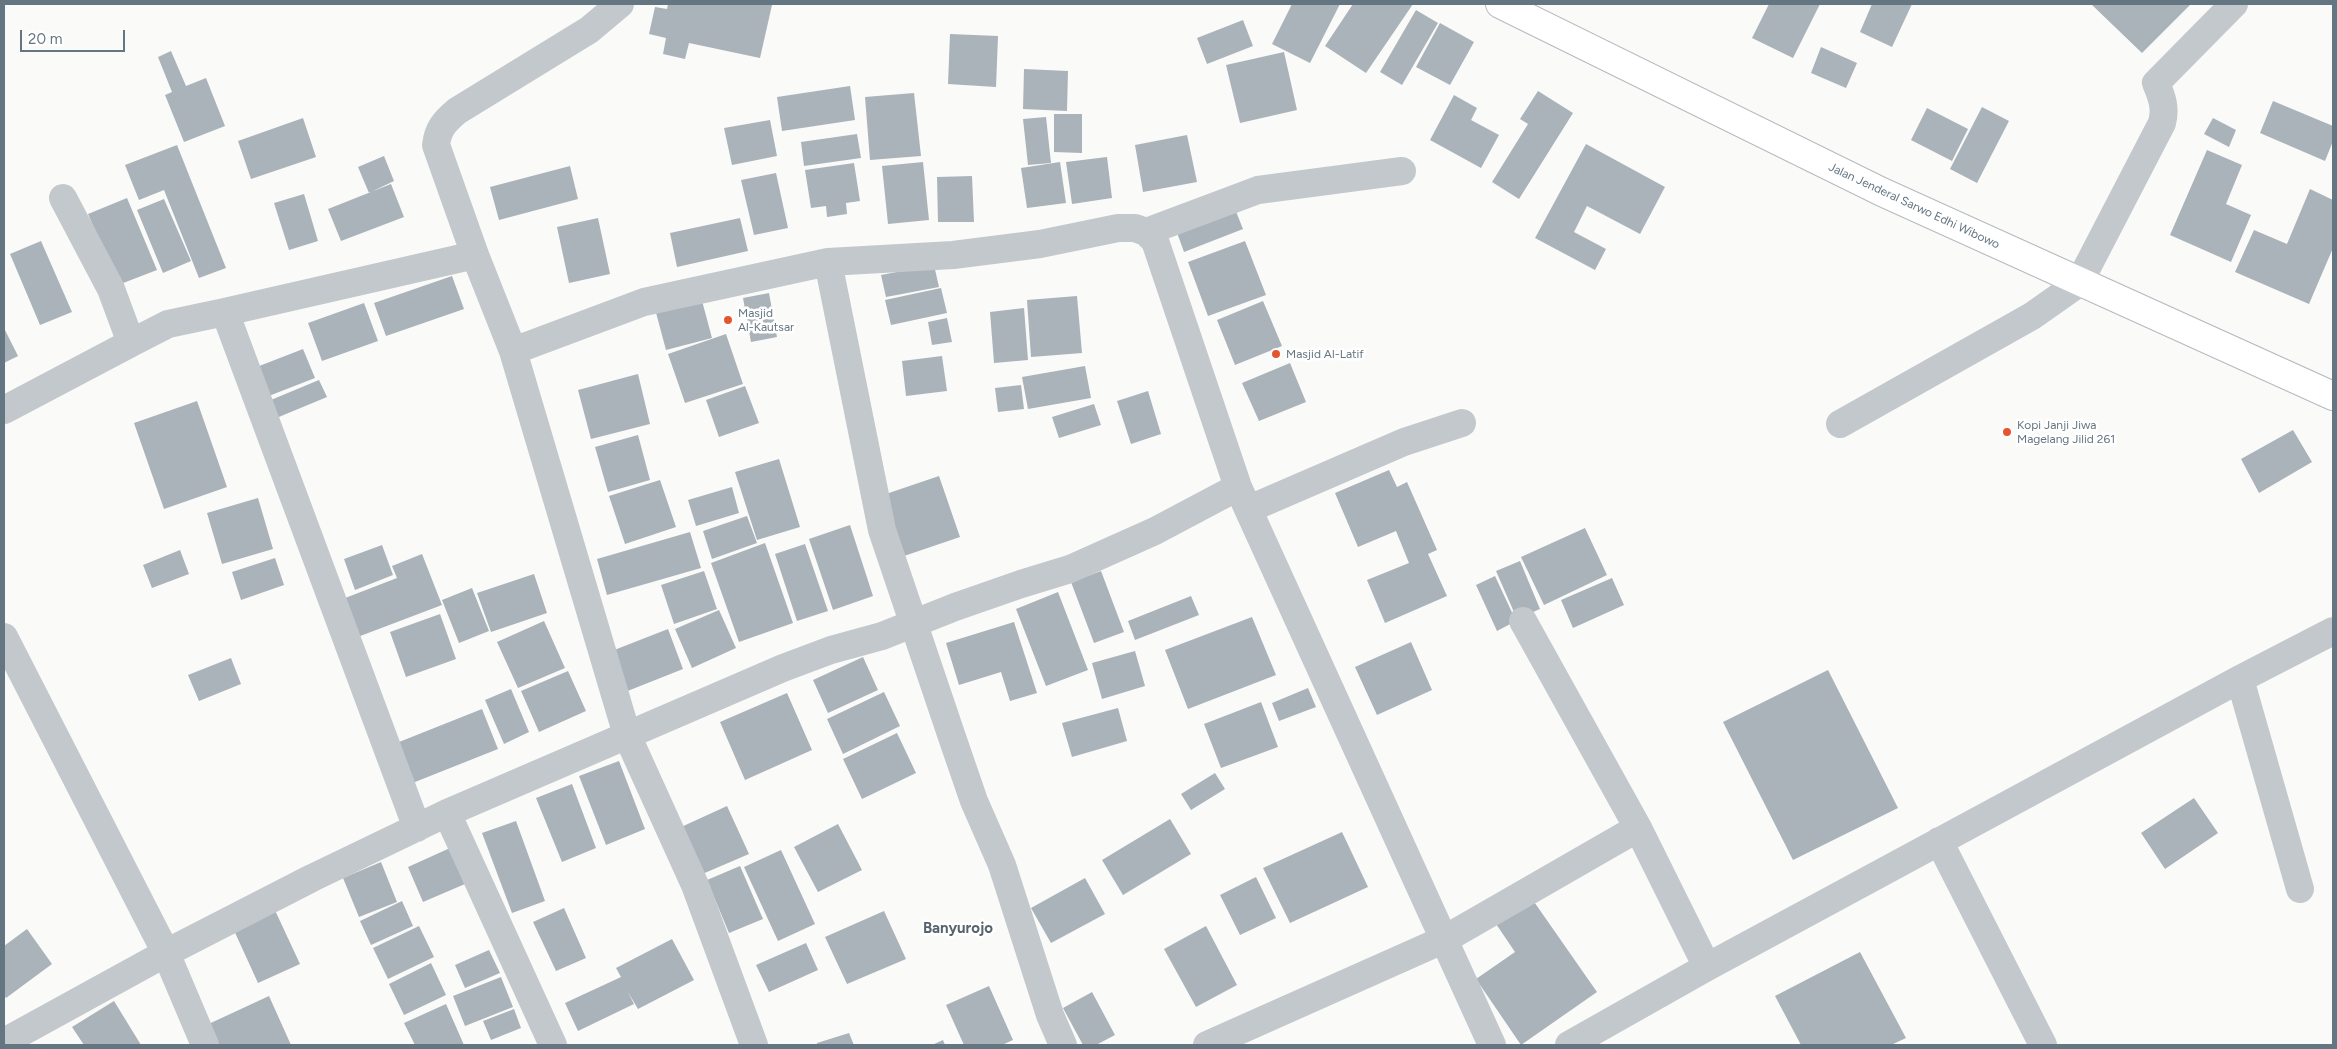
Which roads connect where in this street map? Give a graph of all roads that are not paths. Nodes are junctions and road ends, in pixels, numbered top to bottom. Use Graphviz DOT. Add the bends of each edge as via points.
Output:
graph roads {
  1 [pos="620,4"];
  2 [pos="1500,4"];
  3 [pos="2234,4"];
  4 [pos="1402,171"];
  5 [pos="63,198"];
  6 [pos="1146,232"];
  7 [pos="475,256"];
  8 [pos="828,262"];
  9 [pos="2079,282"];
  10 [pos="225,312"];
  11 [pos="131,343"];
  12 [pos="513,351"];
  13 [pos="2333,396"];
  14 [pos="4,410"];
  15 [pos="1462,423"];
  16 [pos="1840,424"];
  17 [pos="1243,498"];
  18 [pos="1523,621"];
  19 [pos="914,624"];
  20 [pos="4,636"];
  21 [pos="2328,640"];
  22 [pos="2240,679"];
  23 [pos="627,736"];
  24 [pos="447,813"];
  25 [pos="417,828"];
  26 [pos="1638,828"];
  27 [pos="1939,841"];
  28 [pos="2300,889"];
  29 [pos="1445,939"];
  30 [pos="166,953"];
  31 [pos="1707,967"];
  32 [pos="4,1042"];
  33 [pos="1577,1043"];
  34 [pos="205,1045"];
  35 [pos="553,1045"];
  36 [pos="754,1045"];
  37 [pos="1063,1045"];
  38 [pos="1207,1045"];
  39 [pos="1492,1045"];
  40 [pos="2043,1045"];
  1 -- 7 [label="street" via="589,30 456,111 437,132 440,160"];
  2 -- 9 [label="main road, Jalan Jenderal Sarwo Edhi Wibowo" via="1882,192"];
  3 -- 9 [label="street" via="2156,83 2164,102 2162,124"];
  4 -- 6 [label="street" via="1258,190"];
  5 -- 11 [label="street" via="111,289"];
  6 -- 8 [label="street" via="1118,228 1040,244 953,255"];
  6 -- 17 [label="street" via="1155,241"];
  7 -- 10 [label="street"];
  7 -- 12 [label="street"];
  8 -- 12 [label="street" via="644,302"];
  8 -- 19 [label="street" via="882,530"];
  9 -- 13 [label="main road, Jalan Jenderal Sarwo Edhi Wibowo"];
  9 -- 16 [label="street" via="2032,316"];
  10 -- 11 [label="street" via="168,324"];
  10 -- 25 [label="street"];
  11 -- 14 [label="street"];
  12 -- 23 [label="street"];
  15 -- 17 [label="street"];
  17 -- 19 [label="street" via="1155,531 1070,570 1004,590"];
  17 -- 29 [label="street"];
  18 -- 26 [label="street"];
  19 -- 23 [label="street" via="784,668"];
  19 -- 37 [label="street" via="974,801 1002,866 1050,1016"];
  20 -- 30 [label="street"];
  21 -- 22 [label="street"];
  22 -- 27 [label="street"];
  22 -- 28 [label="street"];
  23 -- 24 [label="street"];
  23 -- 36 [label="street" via="695,885"];
  24 -- 25 [label="street"];
  24 -- 35 [label="street"];
  25 -- 30 [label="street"];
  26 -- 29 [label="street"];
  26 -- 31 [label="street"];
  27 -- 31 [label="street"];
  27 -- 40 [label="street"];
  29 -- 38 [label="street"];
  29 -- 39 [label="street"];
  30 -- 32 [label="street"];
  30 -- 34 [label="street"];
  31 -- 33 [label="street"];
}
